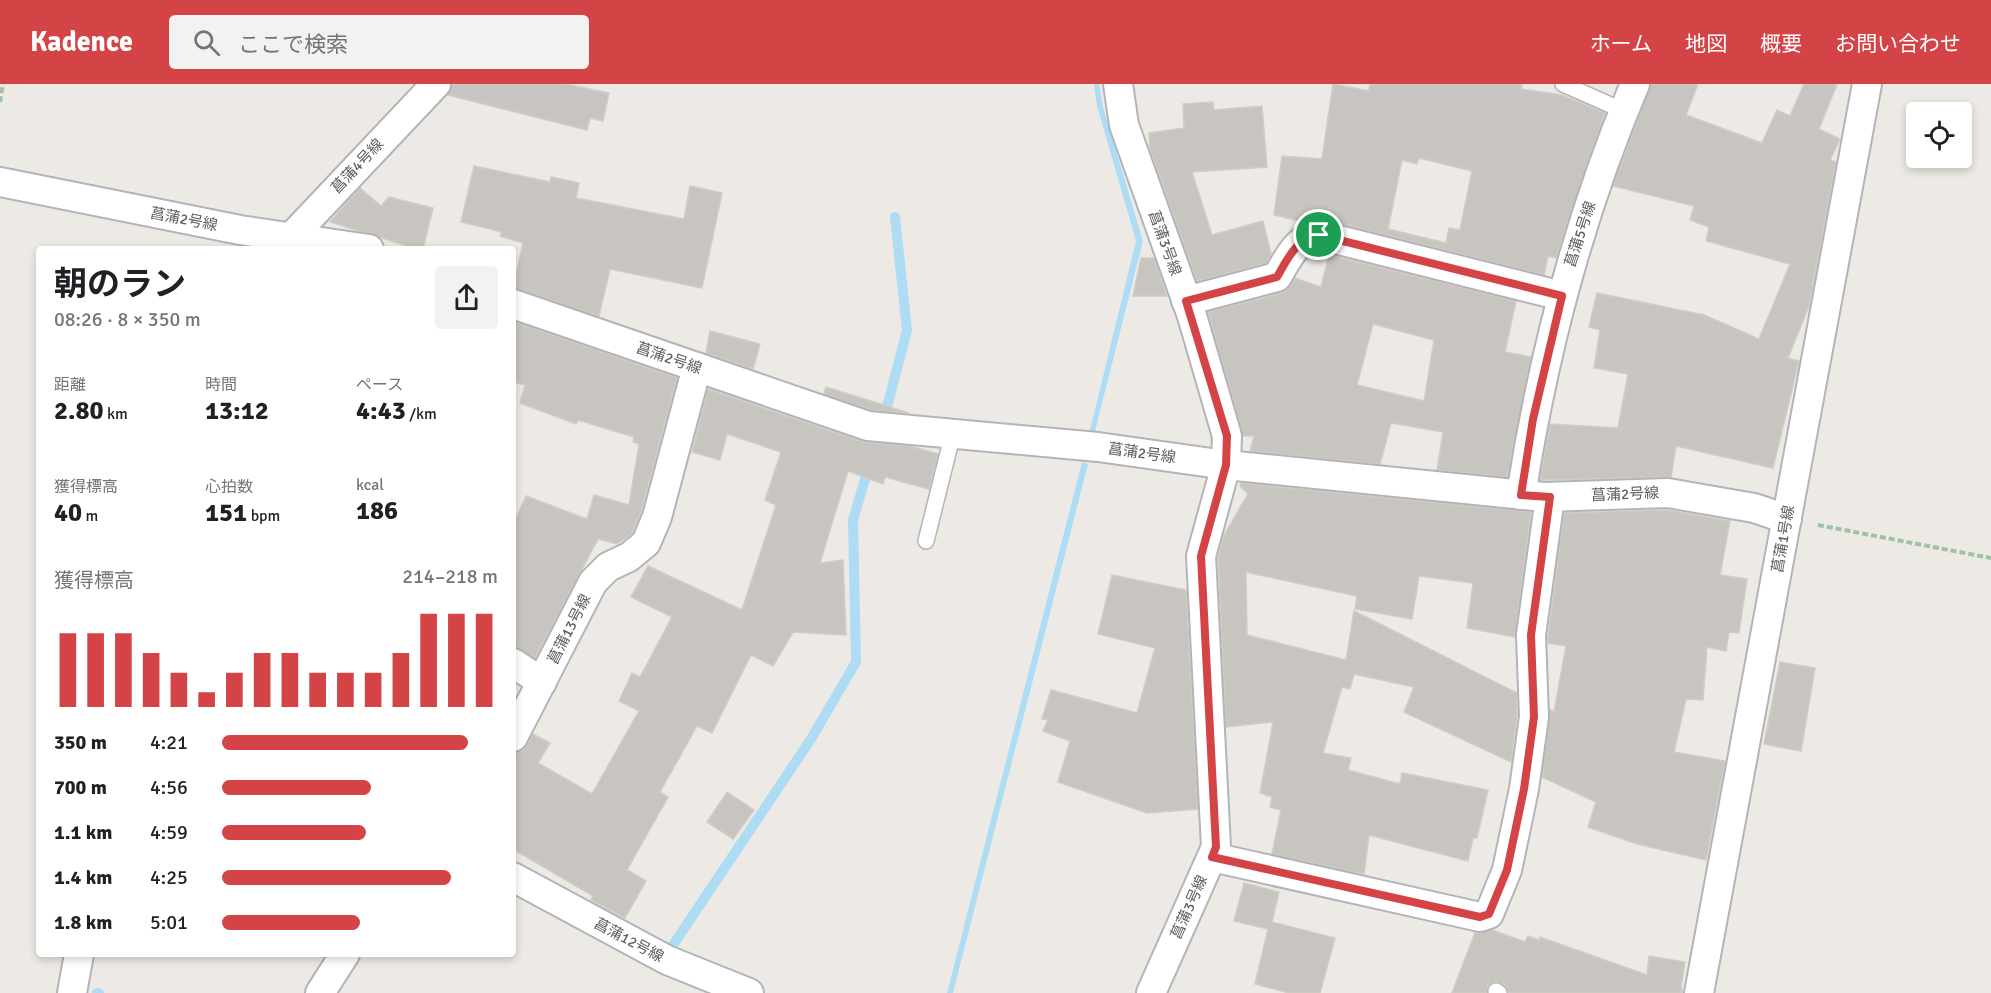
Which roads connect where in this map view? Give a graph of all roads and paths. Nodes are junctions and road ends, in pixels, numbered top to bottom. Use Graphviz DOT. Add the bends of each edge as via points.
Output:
graph roads {
  1 [pos="3,84"];
  2 [pos="436,84"];
  3 [pos="1118,84"];
  4 [pos="1563,84"];
  5 [pos="1635,84"];
  6 [pos="1867,84"];
  7 [pos="0,102"];
  8 [pos="1624,111"];
  9 [pos="0,182"];
  10 [pos="287,245"];
  11 [pos="308,246"];
  12 [pos="1562,296"];
  13 [pos="1186,301"];
  14 [pos="516,305"];
  15 [pos="697,367"];
  16 [pos="953,433"];
  17 [pos="1226,465"];
  18 [pos="1521,495"];
  19 [pos="1550,497"];
  20 [pos="1787,519"];
  21 [pos="926,541"];
  22 [pos="1991,558"];
  23 [pos="516,665"];
  24 [pos="542,682"];
  25 [pos="516,731"];
  26 [pos="1212,857"];
  27 [pos="516,879"];
  28 [pos="78,957"];
  29 [pos="343,957"];
  30 [pos="72,993"];
  31 [pos="320,993"];
  32 [pos="749,993"];
  33 [pos="1151,993"];
  34 [pos="1699,993"];
  1 -- 7 [label="path"];
  2 -- 10 [label="street, 菖蒲4号線"];
  3 -- 13 [label="street, 菖蒲3号線" via="1124,125"];
  4 -- 8 [label="lane"];
  5 -- 8 [label="street, 菖蒲5号線"];
  6 -- 20 [label="street, 菖蒲1号線"];
  8 -- 12 [label="street, 菖蒲5号線" via="1604,161"];
  9 -- 10 [label="street, 菖蒲2号線"];
  10 -- 11 [label="street, 菖蒲2号線"];
  12 -- 13 [label="street" via="1319,235 1308,236 1296,247 1277,277"];
  12 -- 18 [label="street, 菖蒲5号線" via="1533,419"];
  13 -- 17 [label="street, 菖蒲3号線" via="1227,436"];
  14 -- 15 [label="street, 菖蒲2号線"];
  15 -- 16 [label="street, 菖蒲2号線" via="868,426"];
  15 -- 24 [label="street, 菖蒲13号線" via="657,517 646,543 608,567 593,582"];
  16 -- 17 [label="street, 菖蒲2号線"];
  16 -- 21 [label="lane"];
  17 -- 18 [label="street, 菖蒲2号線"];
  17 -- 26 [label="street, 菖蒲3号線" via="1201,556 1216,847"];
  18 -- 19 [label="street, 菖蒲2号線"];
  19 -- 20 [label="street, 菖蒲2号線" via="1668,493 1754,508"];
  19 -- 26 [label="street" via="1531,635 1534,717 1507,870 1489,914 1480,917"];
  20 -- 22 [label="path"];
  20 -- 34 [label="street, 菖蒲1号線"];
  23 -- 24 [label="street"];
  24 -- 25 [label="street, 菖蒲13号線"];
  26 -- 33 [label="street, 菖蒲3号線"];
  27 -- 32 [label="street, 菖蒲12号線" via="667,960"];
  28 -- 30 [label="street"];
  29 -- 31 [label="street"];
}
